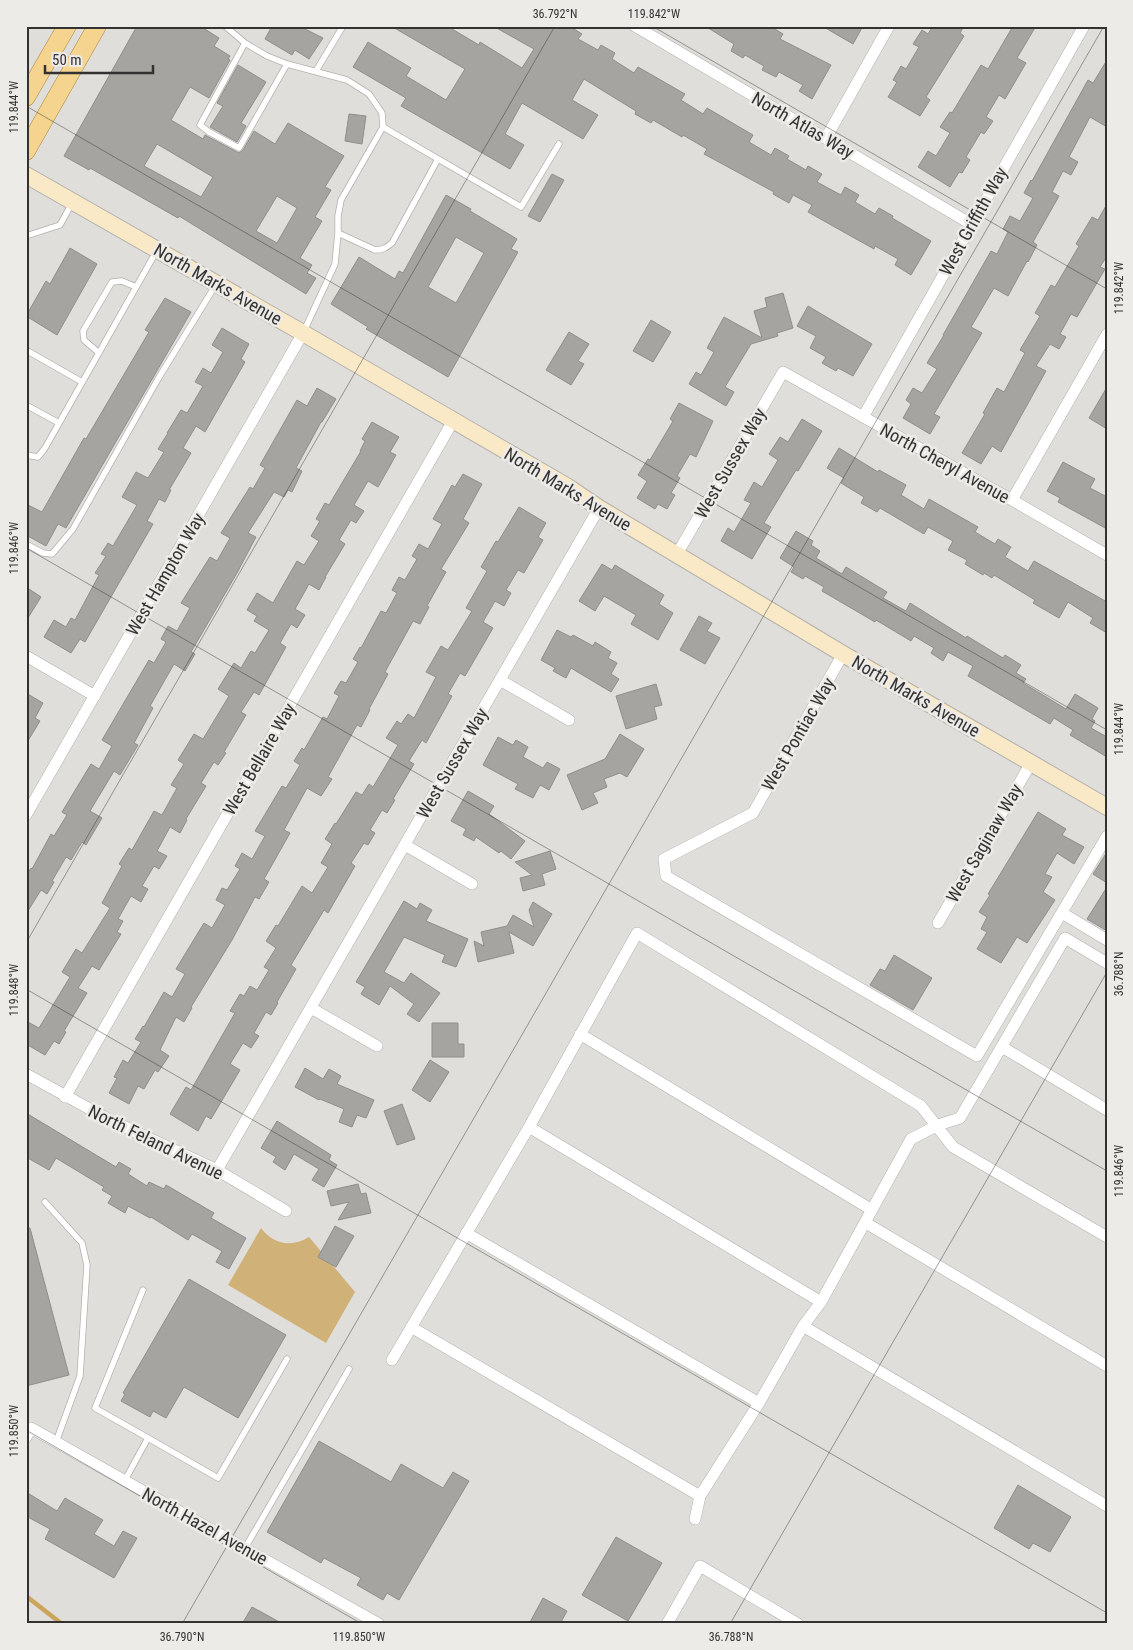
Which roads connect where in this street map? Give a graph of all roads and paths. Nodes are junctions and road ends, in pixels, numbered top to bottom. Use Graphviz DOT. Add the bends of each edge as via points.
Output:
graph roads {
  1 [pos="67,26"];
  2 [pos="97,26"];
  3 [pos="225,26"];
  4 [pos="343,26"];
  5 [pos="635,26"];
  6 [pos="889,26"];
  7 [pos="1084,26"];
  8 [pos="245,43"];
  9 [pos="287,64"];
  10 [pos="316,71"];
  11 [pos="26,97"];
  12 [pos="383,127"];
  13 [pos="826,138"];
  14 [pos="559,144"];
  15 [pos="26,151"];
  16 [pos="438,159"];
  17 [pos="26,175"];
  18 [pos="73,202"];
  19 [pos="971,224"];
  20 [pos="338,233"];
  21 [pos="26,236"];
  22 [pos="157,250"];
  23 [pos="216,284"];
  24 [pos="136,286"];
  25 [pos="303,333"];
  26 [pos="1107,334"];
  27 [pos="26,350"];
  28 [pos="99,353"];
  29 [pos="1096,354"];
  30 [pos="1107,360"];
  31 [pos="783,372"];
  32 [pos="82,382"];
  33 [pos="26,404"];
  34 [pos="863,417"];
  35 [pos="453,421"];
  36 [pos="59,423"];
  37 [pos="26,455"];
  38 [pos="1012,500"];
  39 [pos="599,508"];
  40 [pos="26,544"];
  41 [pos="677,554"];
  42 [pos="1107,555"];
  43 [pos="844,654"];
  44 [pos="26,656"];
  45 [pos="500,680"];
  46 [pos="95,696"];
  47 [pos="569,720"];
  48 [pos="1031,763"];
  49 [pos="1107,806"];
  50 [pos="26,815"];
  51 [pos="1107,836"];
  52 [pos="405,845"];
  53 [pos="472,884"];
  54 [pos="1062,913"];
  55 [pos="938,923"];
  56 [pos="1107,940"];
  57 [pos="1107,962"];
  58 [pos="310,1008"];
  59 [pos="580,1034"];
  60 [pos="377,1046"];
  61 [pos="1002,1047"];
  62 [pos="26,1074"];
  63 [pos="65,1097"];
  64 [pos="1107,1110"];
  65 [pos="938,1125"];
  66 [pos="528,1127"];
  67 [pos="217,1170"];
  68 [pos="45,1202"];
  69 [pos="872,1210"];
  70 [pos="286,1211"];
  71 [pos="866,1223"];
  72 [pos="466,1234"];
  73 [pos="1107,1237"];
  74 [pos="143,1290"];
  75 [pos="821,1302"];
  76 [pos="803,1326"];
  77 [pos="411,1327"];
  78 [pos="287,1359"];
  79 [pos="392,1360"];
  80 [pos="1107,1366"];
  81 [pos="349,1369"];
  82 [pos="759,1403"];
  83 [pos="29,1432"];
  84 [pos="148,1438"];
  85 [pos="56,1442"];
  86 [pos="125,1480"];
  87 [pos="700,1496"];
  88 [pos="1107,1506"];
  89 [pos="695,1519"];
  90 [pos="245,1548"];
  91 [pos="791,1622"];
  92 [pos="379,1624"];
  93 [pos="667,1624"];
  1 -- 11 [label="main road"];
  2 -- 15 [label="main road"];
  3 -- 8 [label="lane"];
  4 -- 10 [label="lane"];
  5 -- 13 [label="street, North Atlas Way"];
  6 -- 13 [label="street"];
  7 -- 19 [label="street, West Griffith Way"];
  8 -- 9 [label="lane"];
  8 -- 9 [label="lane" via="200,125 239,148"];
  9 -- 10 [label="lane"];
  10 -- 12 [label="lane" via="348,80 369,94 382,113"];
  12 -- 16 [label="lane"];
  12 -- 20 [label="lane" via="341,200"];
  13 -- 19 [label="street, North Atlas Way"];
  14 -- 16 [label="lane" via="521,208"];
  16 -- 20 [label="lane" via="392,243 386,248 375,250"];
  17 -- 18 [label="main road, North Marks Avenue"];
  18 -- 21 [label="lane" via="60,225"];
  18 -- 22 [label="main road, North Marks Avenue"];
  19 -- 34 [label="street, West Griffith Way"];
  20 -- 25 [label="lane" via="335,264"];
  22 -- 23 [label="main road, North Marks Avenue"];
  22 -- 24 [label="lane"];
  23 -- 25 [label="main road, North Marks Avenue"];
  23 -- 40 [label="lane" via="73,529 52,554 43,554"];
  24 -- 28 [label="lane"];
  24 -- 28 [label="lane" via="122,281 112,282 83,331 84,340"];
  25 -- 35 [label="main road, North Marks Avenue"];
  25 -- 46 [label="street, West Hampton Way"];
  26 -- 29 [label="street"];
  27 -- 32 [label="lane"];
  28 -- 32 [label="lane"];
  29 -- 30 [label="street"];
  29 -- 38 [label="street"];
  31 -- 34 [label="street, North Cheryl Avenue"];
  31 -- 41 [label="street, West Sussex Way"];
  32 -- 36 [label="lane"];
  33 -- 36 [label="lane"];
  34 -- 38 [label="street, North Cheryl Avenue"];
  35 -- 39 [label="main road, North Marks Avenue"];
  35 -- 63 [label="street, West Bellaire Way"];
  36 -- 37 [label="lane" via="38,457"];
  38 -- 42 [label="street, North Cheryl Avenue"];
  39 -- 41 [label="main road, North Marks Avenue"];
  39 -- 45 [label="street, West Sussex Way"];
  41 -- 43 [label="main road, North Marks Avenue"];
  43 -- 48 [label="main road, North Marks Avenue"];
  43 -- 54 [label="street, West Pontiac Way" via="753,813 664,860 666,876 977,1056"];
  44 -- 46 [label="street"];
  45 -- 47 [label="street"];
  45 -- 52 [label="street, West Sussex Way"];
  46 -- 50 [label="street, West Hampton Way"];
  48 -- 49 [label="main road, North Marks Avenue"];
  48 -- 55 [label="street, West Saginaw Way"];
  51 -- 54 [label="street"];
  52 -- 53 [label="street"];
  52 -- 58 [label="street, West Sussex Way"];
  54 -- 56 [label="street"];
  57 -- 61 [label="street" via="1065,938"];
  58 -- 60 [label="street"];
  58 -- 67 [label="street, West Sussex Way"];
  59 -- 65 [label="street" via="637,933 921,1106"];
  59 -- 66 [label="street"];
  59 -- 69 [label="street"];
  61 -- 64 [label="street"];
  61 -- 65 [label="street" via="960,1118"];
  62 -- 63 [label="street, North Feland Avenue"];
  63 -- 67 [label="street, North Feland Avenue"];
  65 -- 69 [label="street" via="911,1139"];
  65 -- 73 [label="street" via="953,1147"];
  66 -- 72 [label="street"];
  66 -- 75 [label="street"];
  67 -- 70 [label="street, North Feland Avenue"];
  68 -- 85 [label="lane" via="82,1243 86,1265 80,1376"];
  69 -- 71 [label="street"];
  71 -- 75 [label="street"];
  71 -- 80 [label="street"];
  72 -- 77 [label="street"];
  72 -- 82 [label="street"];
  74 -- 84 [label="lane" via="95,1408"];
  75 -- 76 [label="street"];
  76 -- 82 [label="street"];
  76 -- 88 [label="street"];
  77 -- 79 [label="street"];
  77 -- 87 [label="street"];
  78 -- 84 [label="lane" via="218,1478"];
  81 -- 90 [label="lane"];
  82 -- 87 [label="street"];
  83 -- 85 [label="street, North Hazel Avenue"];
  84 -- 86 [label="lane"];
  85 -- 86 [label="street, North Hazel Avenue"];
  86 -- 90 [label="street, North Hazel Avenue"];
  87 -- 89 [label="street"];
  90 -- 92 [label="street, North Hazel Avenue"];
  91 -- 93 [label="street" via="700,1566"];
}
